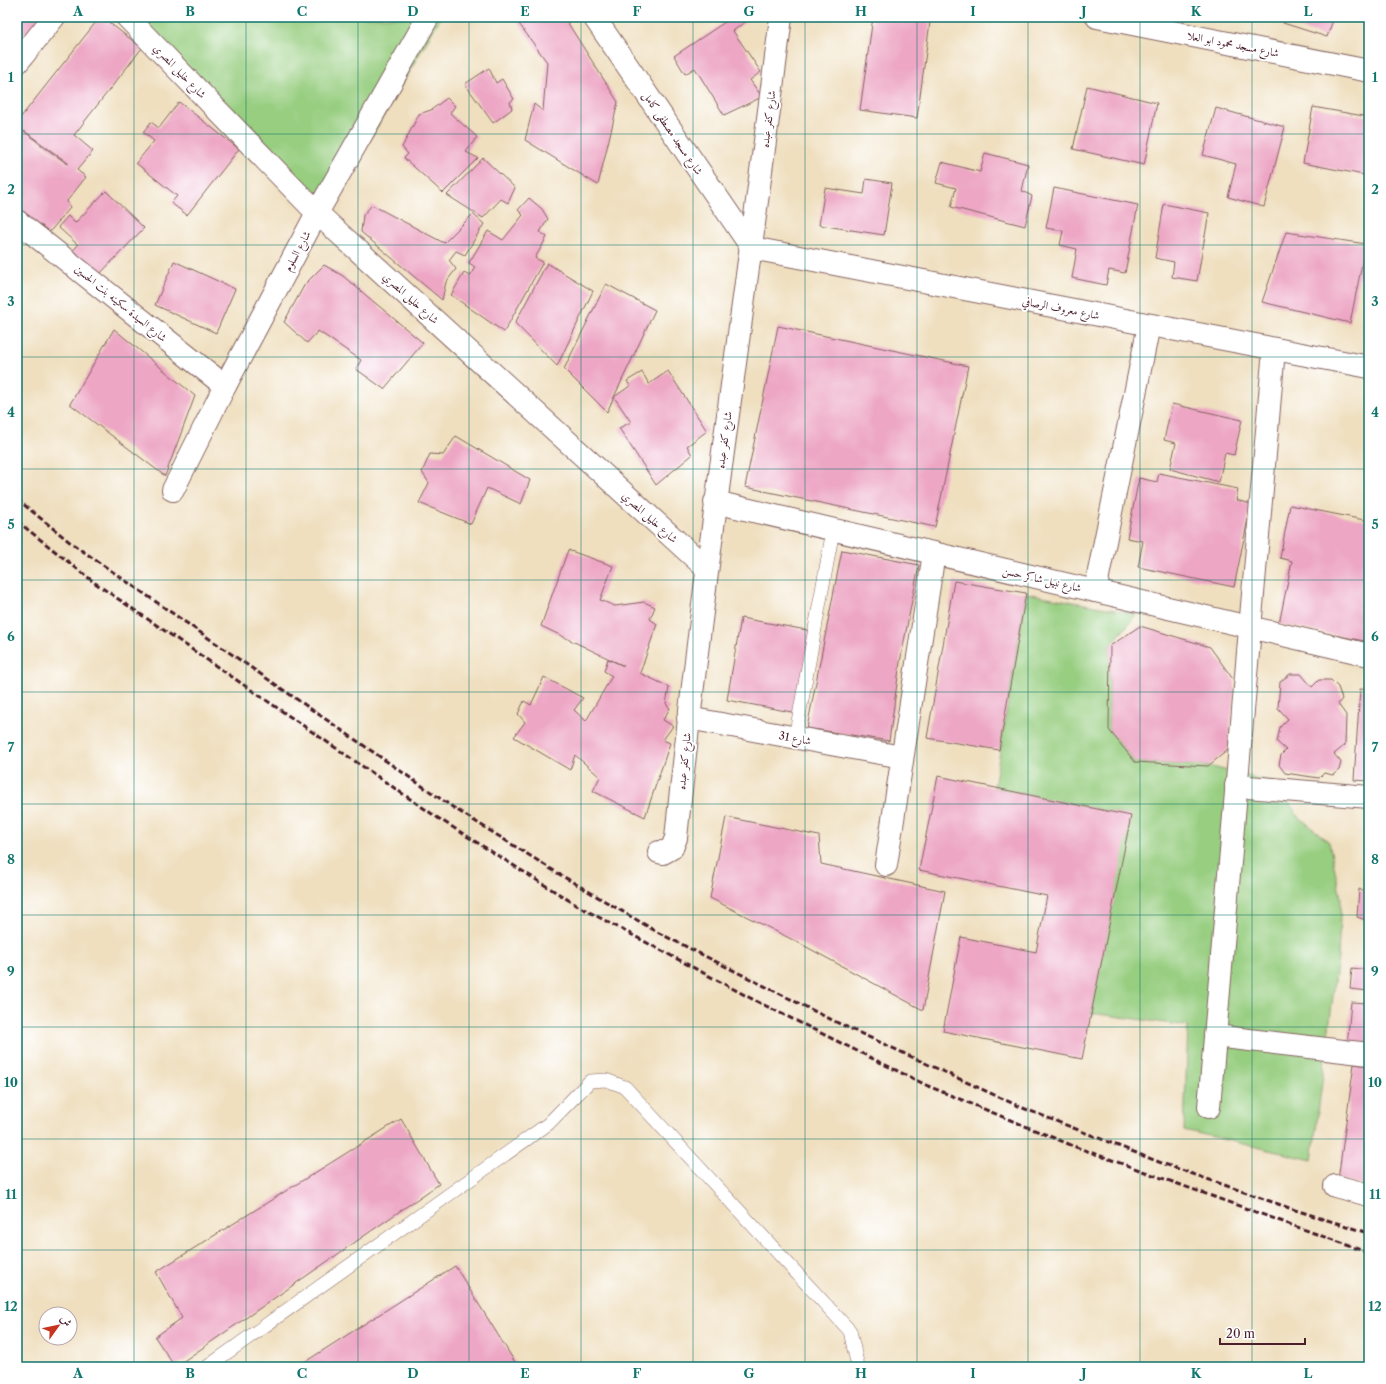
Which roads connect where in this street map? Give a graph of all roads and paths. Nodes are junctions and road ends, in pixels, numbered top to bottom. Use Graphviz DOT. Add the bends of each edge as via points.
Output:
graph roads {
  1 [pos="54,17"];
  2 [pos="127,17"];
  3 [pos="428,17"];
  4 [pos="594,17"];
  5 [pos="781,17"];
  6 [pos="1097,17"];
  7 [pos="17,63"];
  8 [pos="1369,71"];
  9 [pos="317,213"];
  10 [pos="17,221"];
  11 [pos="752,248"];
  12 [pos="1149,325"];
  13 [pos="1274,349"];
  14 [pos="1369,367"];
  15 [pos="225,386"];
  16 [pos="173,490"];
  17 [pos="716,502"];
  18 [pos="833,530"];
  19 [pos="934,553"];
  20 [pos="706,568"];
  21 [pos="1096,591"];
  22 [pos="1250,627"];
  23 [pos="1369,655"];
  24 [pos="688,718"];
  25 [pos="795,738"];
  26 [pos="902,757"];
  27 [pos="1236,786"];
  28 [pos="1369,797"];
  29 [pos="658,852"];
  30 [pos="886,865"];
  31 [pos="1215,1036"];
  32 [pos="1369,1054"];
  33 [pos="1209,1107"];
  34 [pos="1335,1186"];
  35 [pos="1369,1195"];
  36 [pos="207,1367"];
  37 [pos="858,1367"];
  1 -- 7 [label="street"];
  2 -- 9 [label="street, شارع خليل المصري"];
  3 -- 9 [label="street, شارع السلوم"];
  4 -- 11 [label="street, شارع مسجد مصطفى كامل"];
  5 -- 11 [label="street, شارع كفر عبده"];
  6 -- 8 [label="street, شارع مسجد محمود ابو العلا"];
  9 -- 15 [label="street, شارع السلوم"];
  9 -- 20 [label="street, شارع خليل المصري"];
  10 -- 15 [label="street, شارع السيدة سكينه بنت الحسين"];
  11 -- 12 [label="street, شارع معروف الرصافي"];
  11 -- 17 [label="street, شارع كفر عبده"];
  12 -- 13 [label="street, شارع معروف الرصافي"];
  12 -- 21 [label="street"];
  13 -- 14 [label="street, شارع معروف الرصافي"];
  13 -- 22 [label="street"];
  15 -- 16 [label="street, شارع السلوم"];
  17 -- 18 [label="street, شارع نبيل شاكر حسن"];
  17 -- 20 [label="street, شارع كفر عبده"];
  18 -- 19 [label="street, شارع نبيل شاكر حسن"];
  18 -- 25 [label="lane"];
  19 -- 21 [label="street, شارع نبيل شاكر حسن"];
  19 -- 26 [label="street"];
  20 -- 24 [label="street, شارع كفر عبده"];
  21 -- 22 [label="street, شارع نبيل شاكر حسن"];
  22 -- 23 [label="street, شارع نبيل شاكر حسن"];
  22 -- 27 [label="street"];
  24 -- 25 [label="street, شارع 31"];
  24 -- 29 [label="street, شارع كفر عبده" via="676,838 672,848 664,853"];
  25 -- 26 [label="street, شارع 31"];
  26 -- 30 [label="street"];
  27 -- 28 [label="street"];
  27 -- 31 [label="street"];
  31 -- 32 [label="street"];
  31 -- 33 [label="street"];
  34 -- 35 [label="street"];
  36 -- 37 [label="lane" via="548,1124 590,1081 606,1080 625,1087 850,1331"];
}
